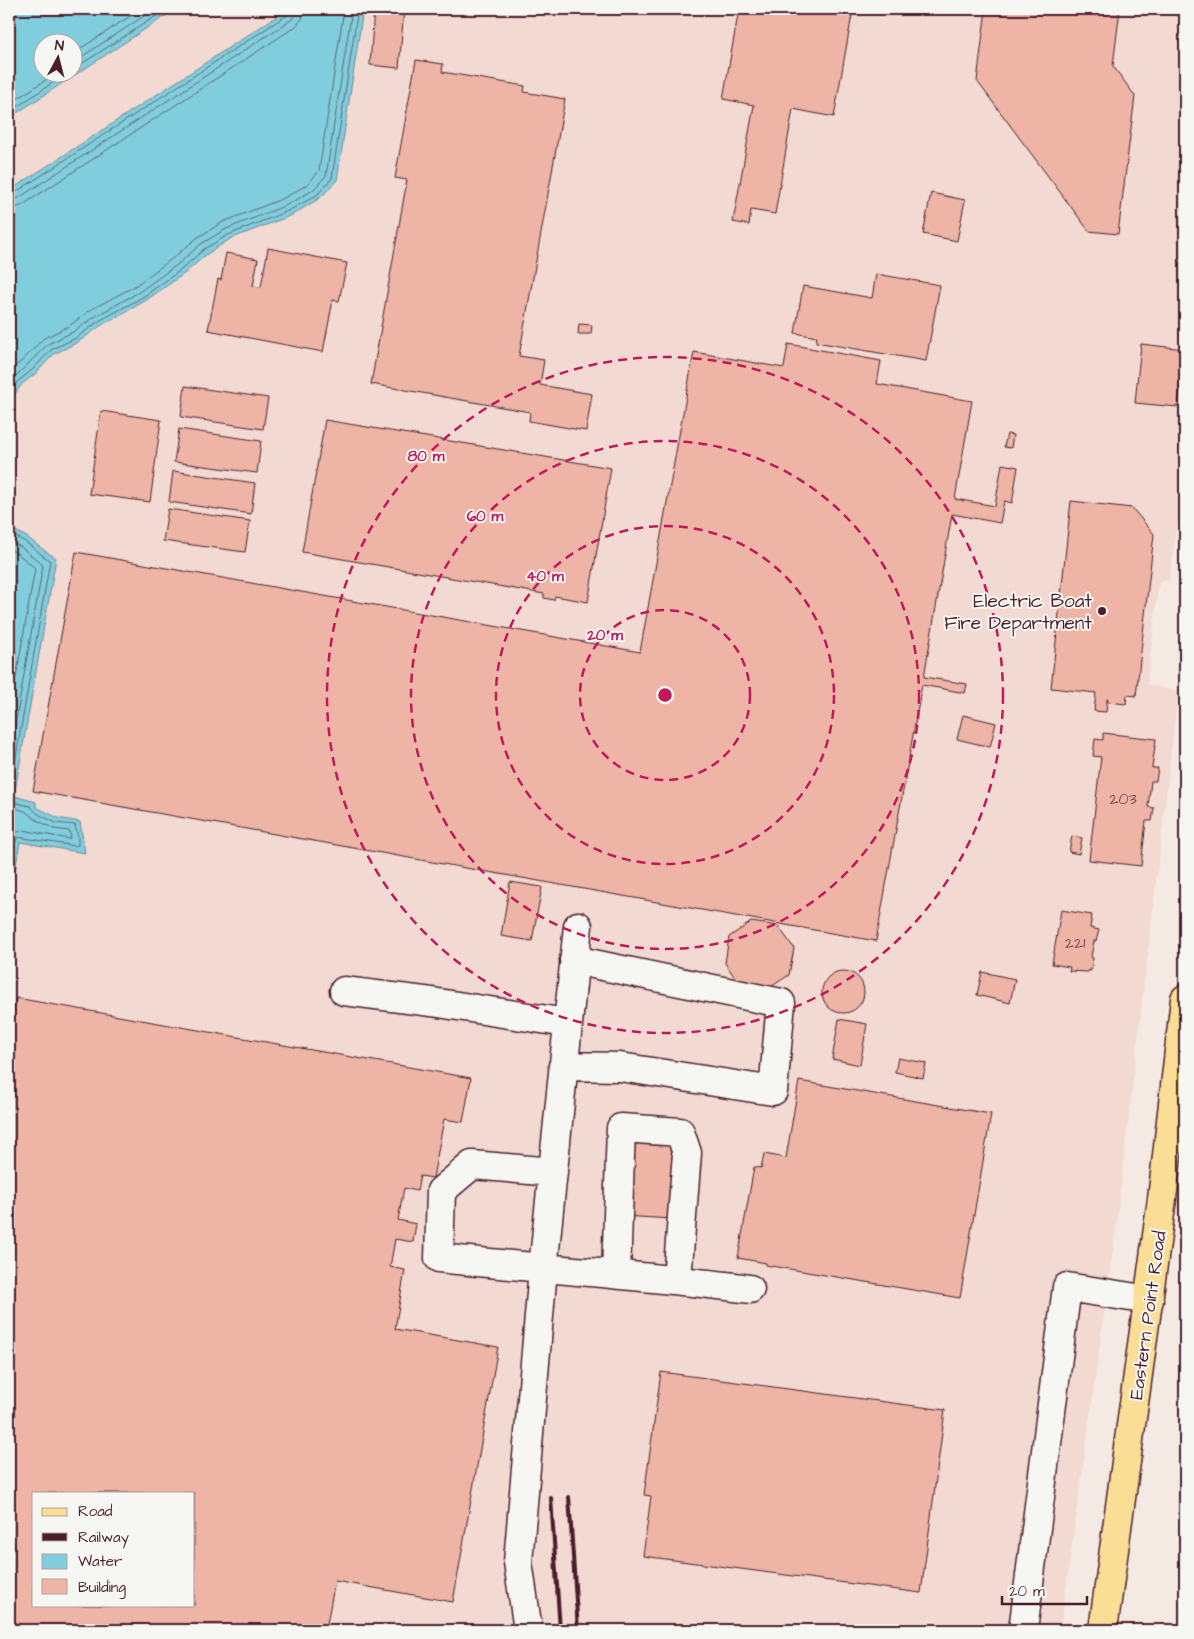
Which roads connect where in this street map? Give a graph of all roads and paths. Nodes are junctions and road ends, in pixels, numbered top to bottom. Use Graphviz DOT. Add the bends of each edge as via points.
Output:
graph roads {
  1 [pos="578,926"];
  2 [pos="574,960"];
  3 [pos="344,991"];
  4 [pos="1185,999"];
  5 [pos="567,1023"];
  6 [pos="563,1066"];
  7 [pos="553,1172"];
  8 [pos="543,1269"];
  9 [pos="616,1274"];
  10 [pos="677,1279"];
  11 [pos="750,1289"];
  12 [pos="1149,1300"];
  13 [pos="528,1630"];
  14 [pos="1023,1630"];
  15 [pos="1104,1630"];
  1 -- 2 [label="lane"];
  2 -- 5 [label="lane"];
  2 -- 6 [label="lane" via="781,1003 772,1091 620,1066"];
  3 -- 5 [label="lane"];
  4 -- 12 [label="main road, Eastern Point Road"];
  5 -- 6 [label="lane"];
  6 -- 7 [label="lane"];
  7 -- 8 [label="lane"];
  7 -- 8 [label="lane" via="472,1165 441,1191 439,1258"];
  8 -- 9 [label="lane"];
  8 -- 13 [label="lane" via="518,1562"];
  9 -- 10 [label="lane"];
  9 -- 10 [label="lane" via="621,1128 680,1132 687,1153"];
  10 -- 11 [label="lane"];
  12 -- 14 [label="lane" via="1066,1287"];
  12 -- 15 [label="main road, Eastern Point Road"];
}
